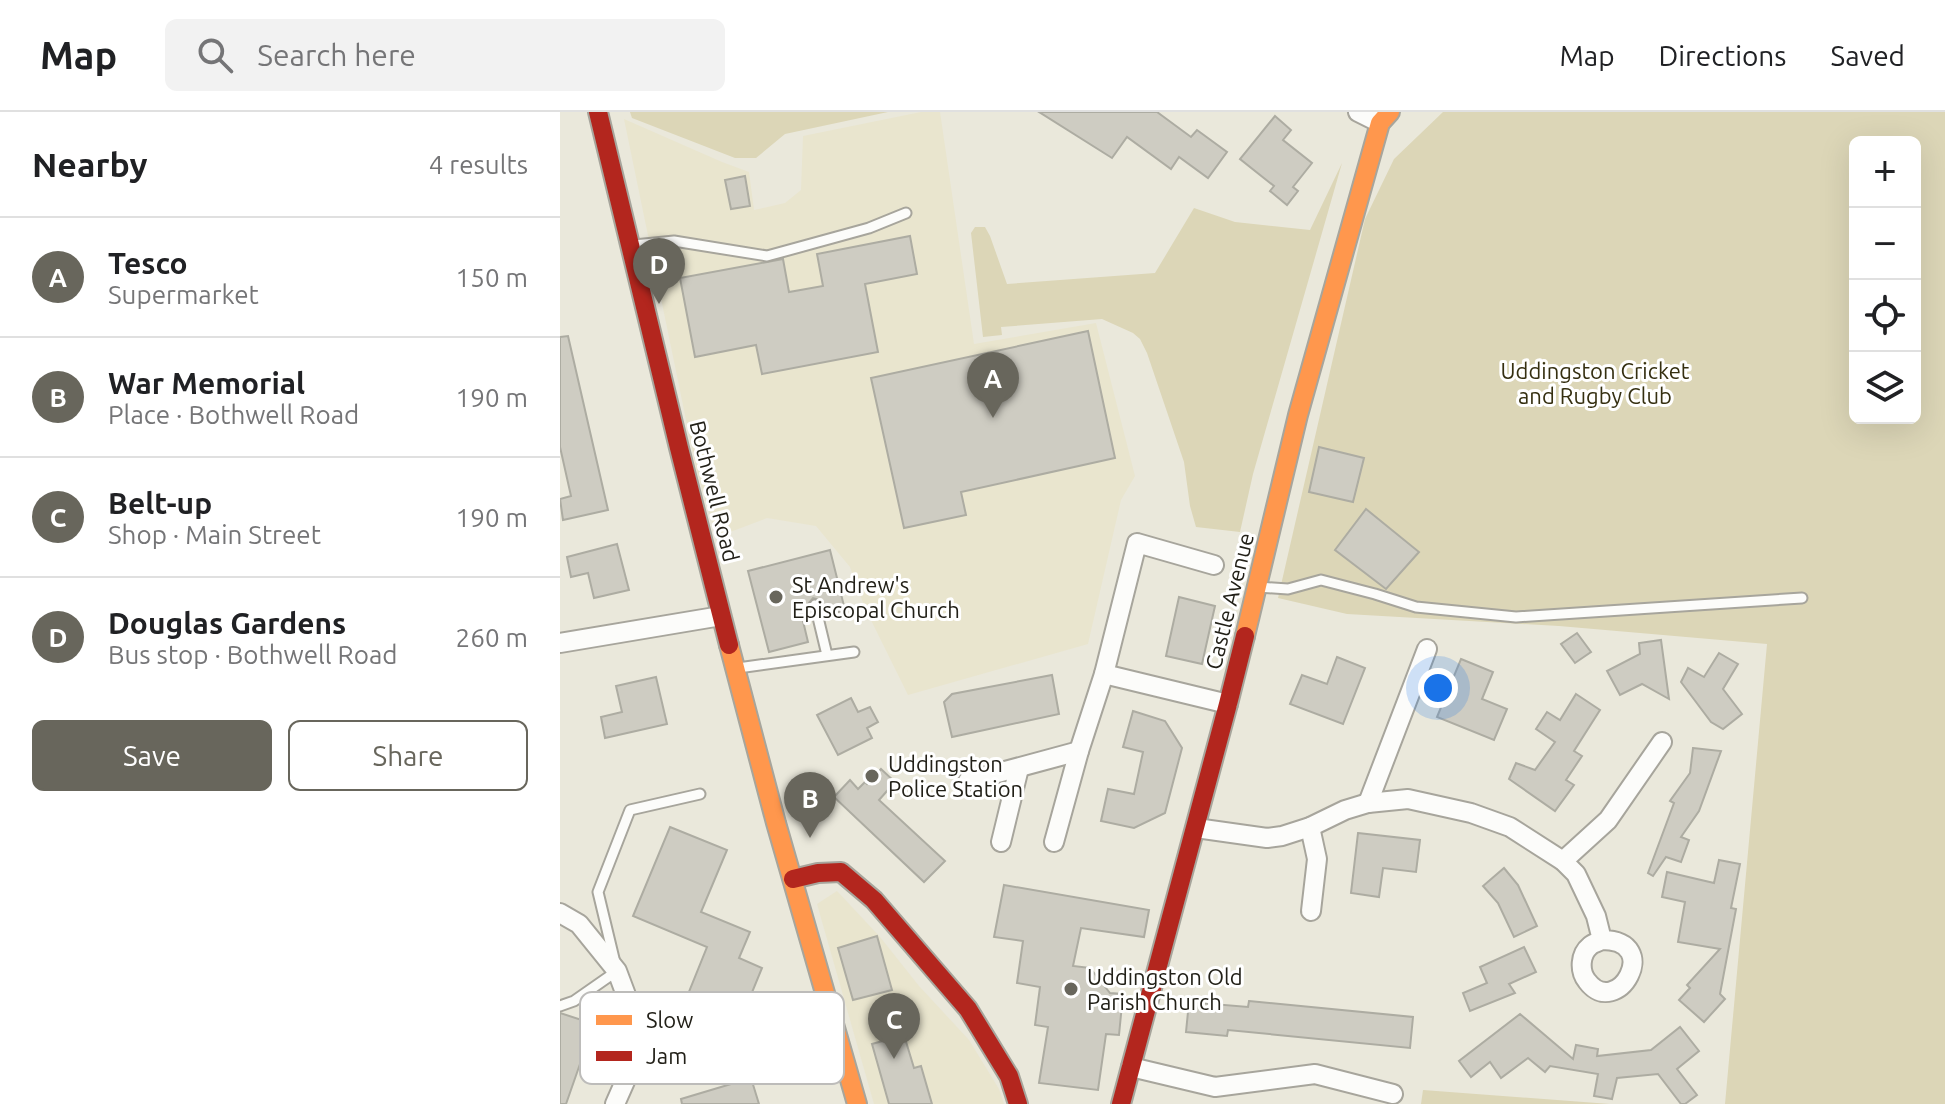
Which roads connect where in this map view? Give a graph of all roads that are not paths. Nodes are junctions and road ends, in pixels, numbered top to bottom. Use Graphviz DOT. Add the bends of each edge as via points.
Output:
graph roads {
  1 [pos="598,112"];
  2 [pos="1358,112"];
  3 [pos="1385,118"];
  4 [pos="906,213"];
  5 [pos="629,246"];
  6 [pos="1214,565"];
  7 [pos="1258,587"];
  8 [pos="1802,598"];
  9 [pos="815,605"];
  10 [pos="721,616"];
  11 [pos="560,643"];
  12 [pos="1427,649"];
  13 [pos="854,652"];
  14 [pos="827,655"];
  15 [pos="735,669"];
  16 [pos="1104,674"];
  17 [pos="1228,704"];
  18 [pos="1662,742"];
  19 [pos="1079,751"];
  20 [pos="1019,768"];
  21 [pos="968,781"];
  22 [pos="700,794"];
  23 [pos="1368,803"];
  24 [pos="1310,827"];
  25 [pos="1196,828"];
  26 [pos="1001,842"];
  27 [pos="1054,842"];
  28 [pos="1563,861"];
  29 [pos="793,879"];
  30 [pos="1311,911"];
  31 [pos="560,913"];
  32 [pos="1602,940"];
  33 [pos="617,971"];
  34 [pos="587,992"];
  35 [pos="625,992"];
  36 [pos="825,992"];
  37 [pos="580,997"];
  38 [pos="560,1006"];
  39 [pos="844,1058"];
  40 [pos="1131,1067"];
  41 [pos="624,1084"];
  42 [pos="1393,1092"];
  43 [pos="615,1104"];
  44 [pos="857,1104"];
  45 [pos="1018,1104"];
  46 [pos="1121,1104"];
  1 -- 5 [label="street, Bothwell Road"];
  2 -- 3 [label="street"];
  3 -- 7 [label="street, Castle Avenue" via="1298,415"];
  4 -- 5 [label="lane" via="767,256 674,241"];
  5 -- 10 [label="street, Bothwell Road"];
  6 -- 16 [label="street" via="1137,543"];
  7 -- 8 [label="lane" via="1288,589 1321,580 1416,607 1516,617"];
  7 -- 17 [label="street, Castle Avenue"];
  9 -- 14 [label="lane"];
  10 -- 11 [label="street"];
  10 -- 15 [label="street, Bothwell Road"];
  12 -- 23 [label="street"];
  13 -- 14 [label="lane"];
  14 -- 15 [label="lane"];
  15 -- 29 [label="street, Bothwell Road"];
  16 -- 17 [label="street"];
  16 -- 19 [label="street"];
  17 -- 25 [label="street, Castle Avenue"];
  18 -- 28 [label="street" via="1608,820"];
  19 -- 20 [label="street"];
  19 -- 27 [label="street"];
  20 -- 21 [label="street"];
  20 -- 26 [label="street"];
  22 -- 33 [label="lane" via="630,810 598,892"];
  23 -- 24 [label="street"];
  23 -- 28 [label="street" via="1408,799 1471,813 1510,827"];
  24 -- 25 [label="street" via="1267,838"];
  24 -- 30 [label="street" via="1317,859"];
  25 -- 40 [label="street, Castle Avenue"];
  28 -- 32 [label="street" via="1587,894"];
  29 -- 36 [label="street, Bothwell Road"];
  29 -- 45 [label="street" via="841,872 874,900 968,1009 1009,1076"];
  31 -- 33 [label="street" via="579,924"];
  33 -- 34 [label="lane"];
  33 -- 35 [label="street"];
  37 -- 38 [label="lane"];
  39 -- 44 [label="street, Bothwell Road"];
  40 -- 42 [label="street" via="1215,1087 1315,1074"];
  40 -- 46 [label="street, Castle Avenue"];
  41 -- 43 [label="street"];
}
